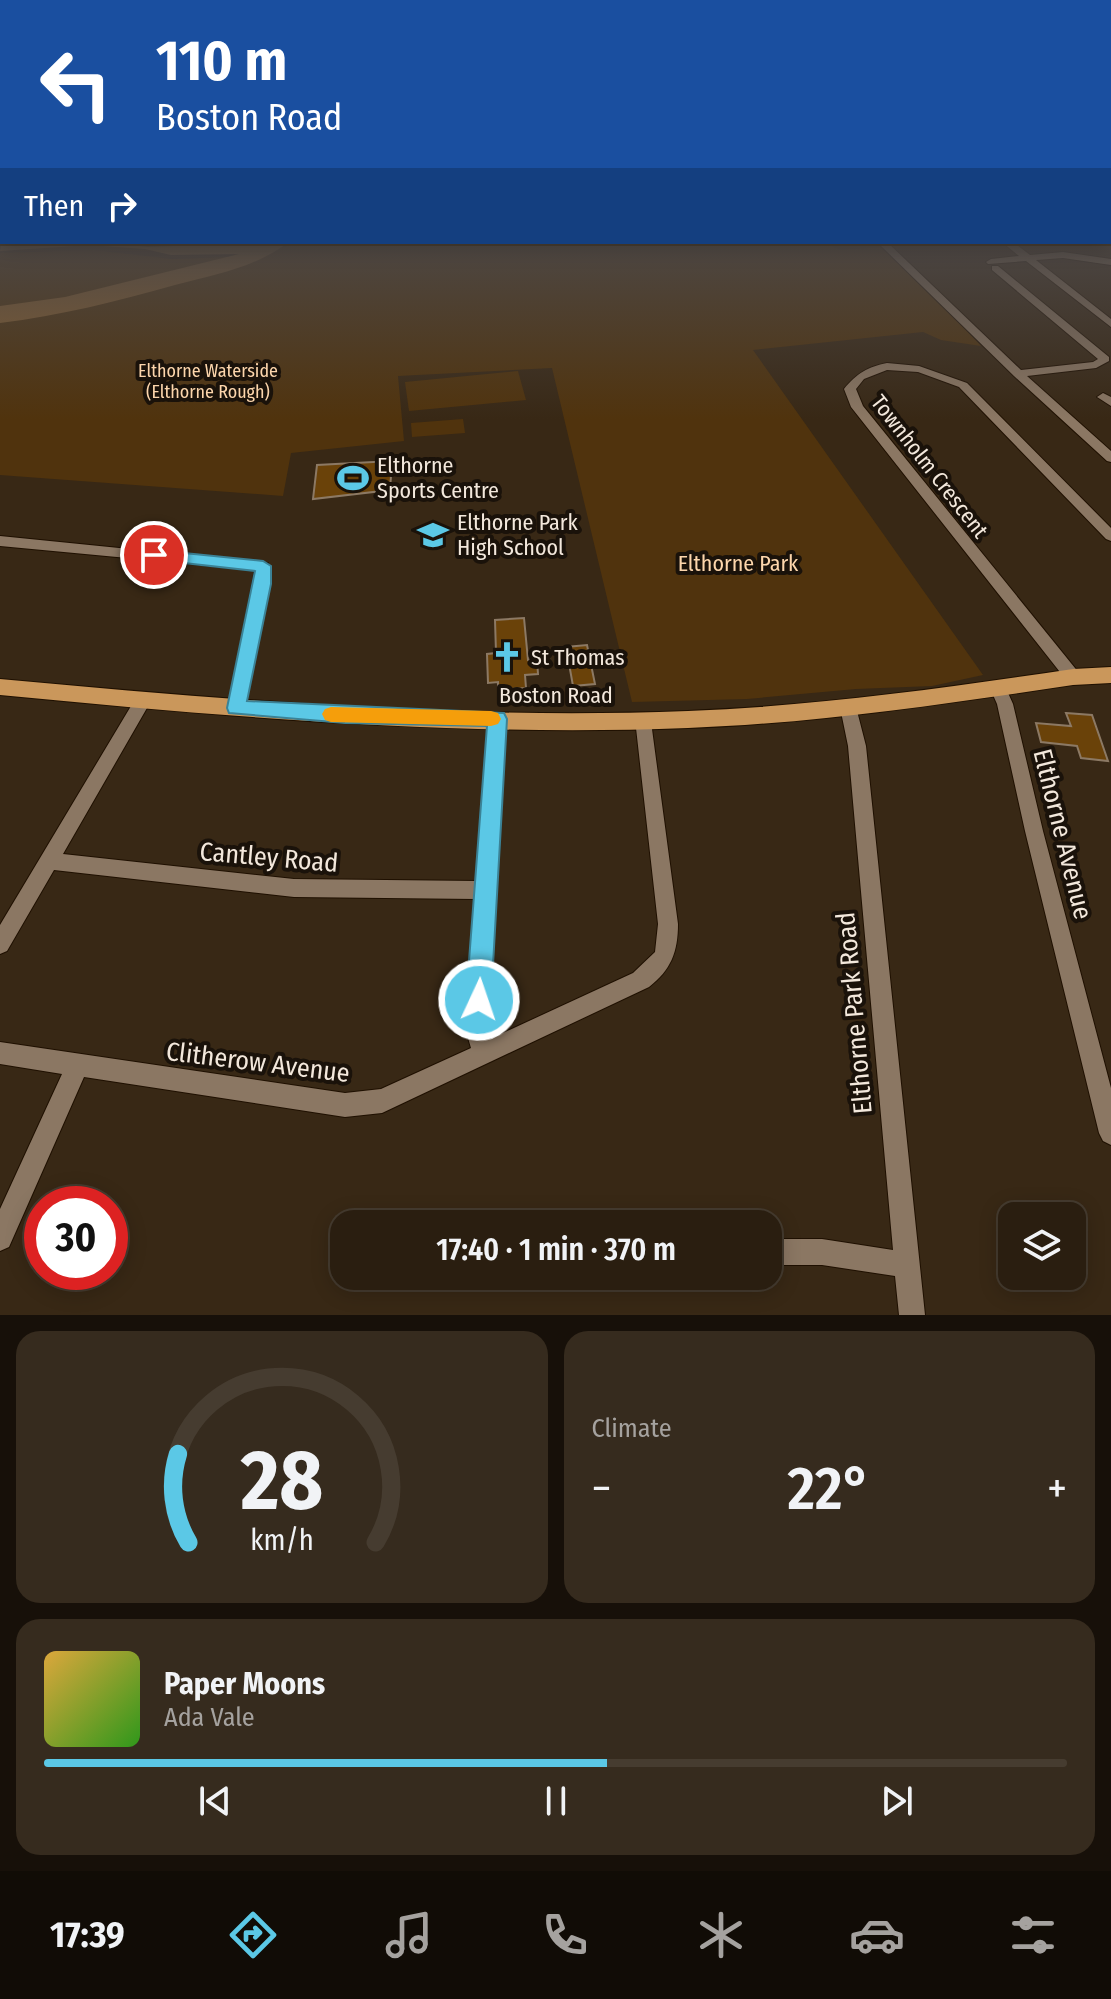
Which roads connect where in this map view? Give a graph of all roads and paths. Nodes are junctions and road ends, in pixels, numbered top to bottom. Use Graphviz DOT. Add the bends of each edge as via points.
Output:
graph roads {
  1 [pos="938,296"];
  2 [pos="1030,296"];
  3 [pos="1076,296"];
  4 [pos="1111,324"];
  5 [pos="1018,374"];
  6 [pos="1111,458"];
  7 [pos="1111,536"];
  8 [pos="0,541"];
  9 [pos="1111,675"];
  10 [pos="1073,677"];
  11 [pos="0,687"];
  12 [pos="998,688"];
  13 [pos="143,701"];
  14 [pos="848,707"];
  15 [pos="236,708"];
  16 [pos="497,719"];
  17 [pos="644,719"];
  18 [pos="51,861"];
  19 [pos="485,890"];
  20 [pos="0,944"];
  21 [pos="483,1052"];
  22 [pos="0,1053"];
  23 [pos="77,1066"];
  24 [pos="1111,1133"];
  25 [pos="0,1238"];
  26 [pos="782,1252"];
  27 [pos="906,1265"];
  28 [pos="912,1315"];
  1 -- 5 [label="street"];
  2 -- 5 [label="street" via="1105,359 1096,365"];
  3 -- 4 [label="street"];
  5 -- 6 [label="street"];
  7 -- 10 [label="street, Townholm Crescent" via="963,385 931,371 889,367 855,380 850,389 857,407"];
  8 -- 15 [label="street" via="266,564"];
  9 -- 10 [label="main road, Boston Road"];
  10 -- 12 [label="main road, Boston Road"];
  11 -- 13 [label="main road, Boston Road"];
  12 -- 14 [label="main road, Boston Road"];
  12 -- 24 [label="street, Elthorne Avenue"];
  13 -- 15 [label="main road, Boston Road"];
  13 -- 18 [label="street"];
  14 -- 17 [label="main road, Boston Road" via="717,719"];
  14 -- 27 [label="street, Elthorne Park Road" via="857,746"];
  15 -- 16 [label="main road, Boston Road"];
  16 -- 17 [label="main road, Boston Road"];
  16 -- 19 [label="street"];
  17 -- 21 [label="street, Clitherow Avenue" via="668,950 658,968 641,980"];
  18 -- 19 [label="street, Cantley Road" via="294,888"];
  18 -- 20 [label="street"];
  19 -- 21 [label="street" via="477,1031"];
  21 -- 23 [label="street, Clitherow Avenue" via="382,1101 345,1105"];
  22 -- 23 [label="street, Clitherow Avenue"];
  23 -- 25 [label="street"];
  26 -- 27 [label="street" via="822,1252"];
  27 -- 28 [label="street, Elthorne Park Road"];
}
